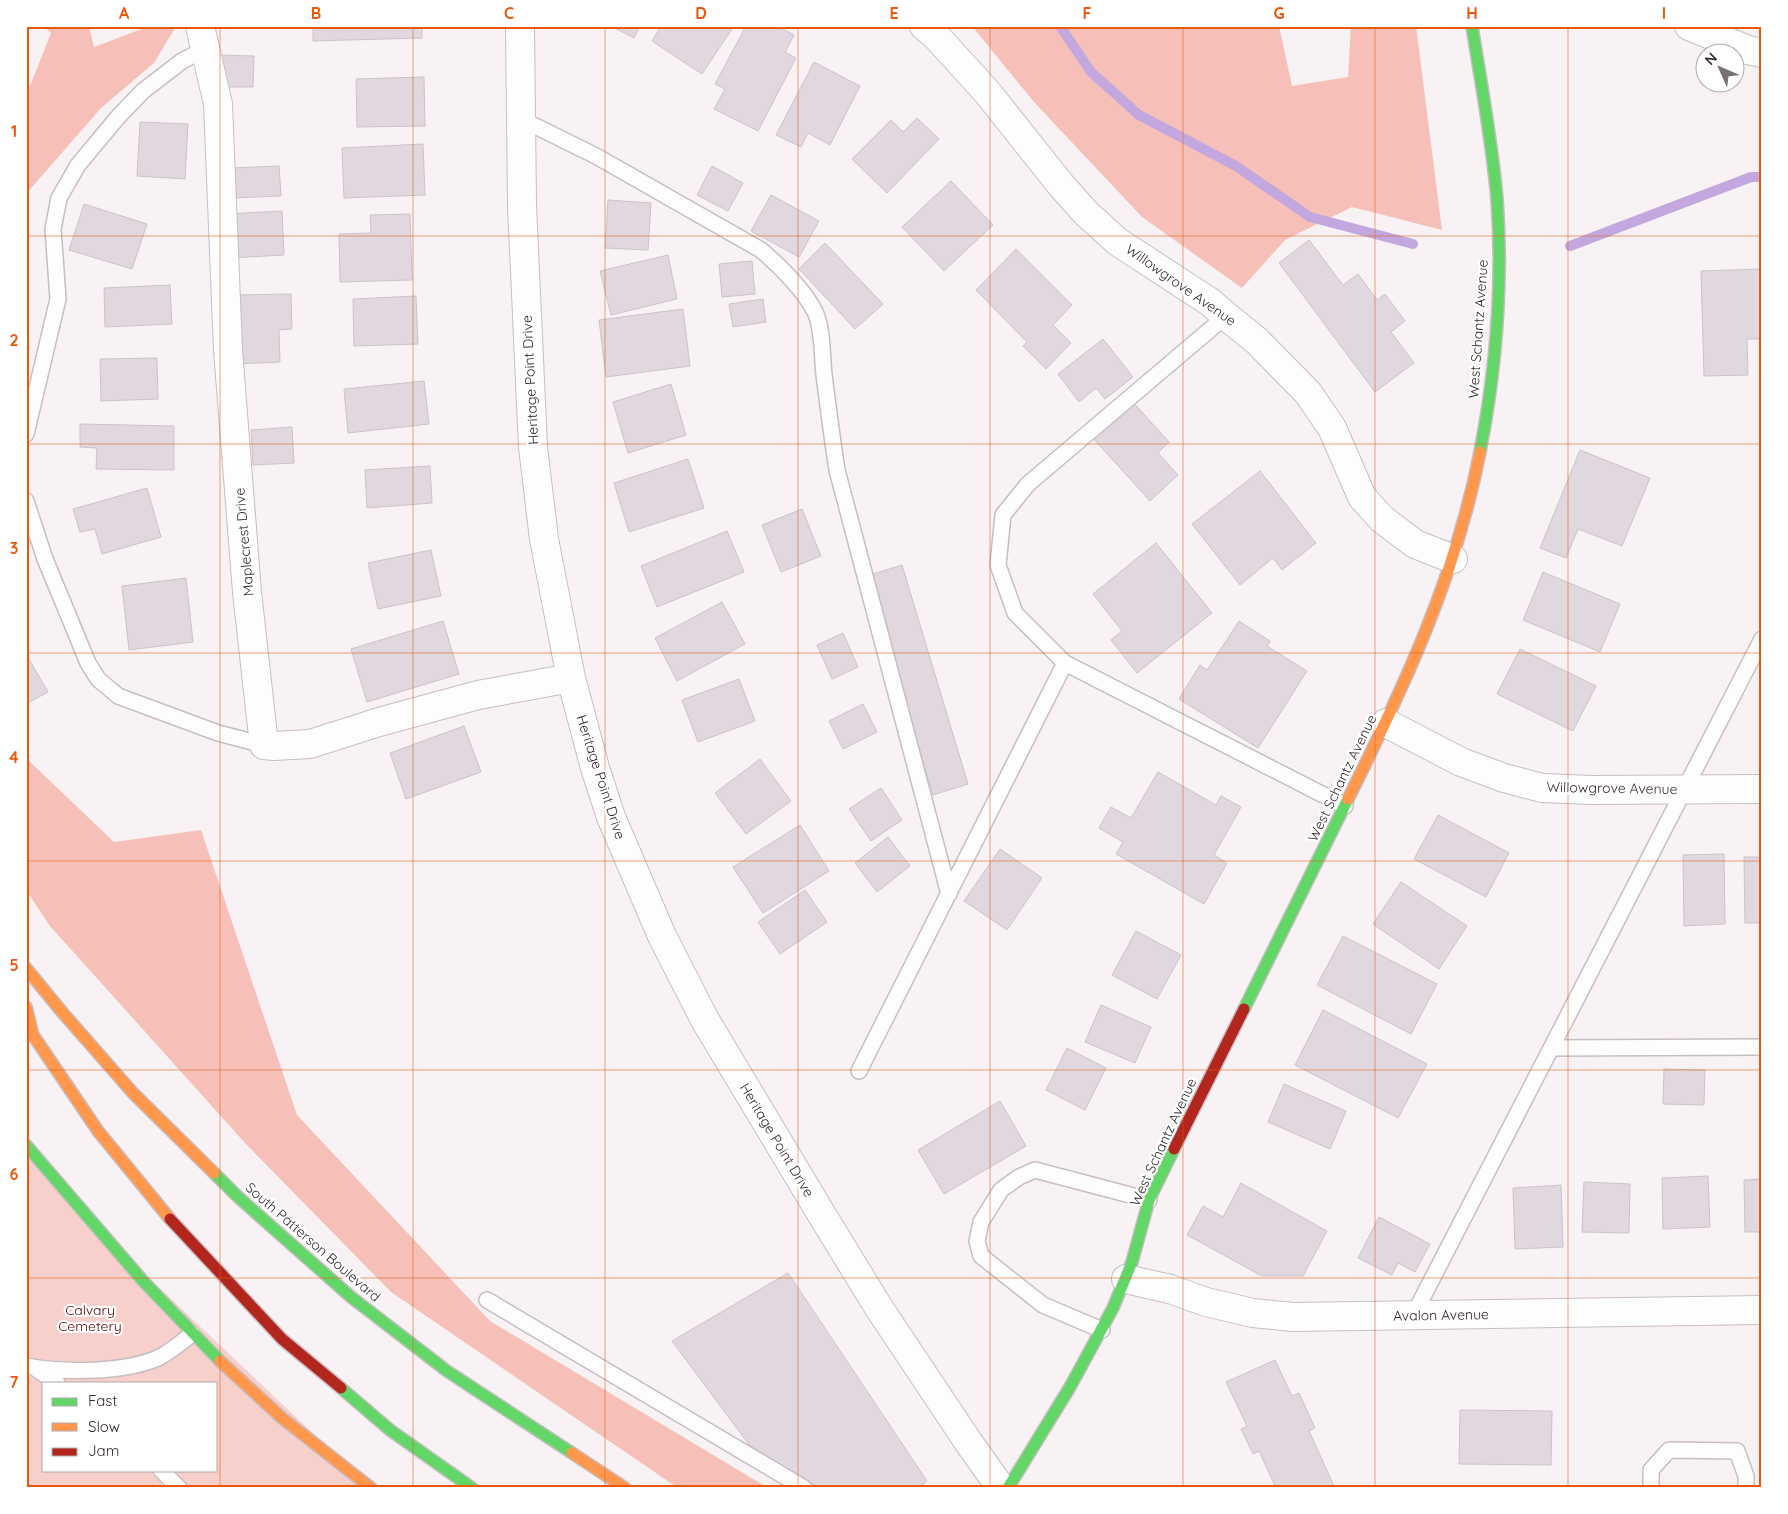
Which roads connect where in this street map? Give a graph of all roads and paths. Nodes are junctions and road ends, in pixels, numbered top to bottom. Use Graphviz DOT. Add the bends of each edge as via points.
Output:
graph roads {
  1 [pos="520,26"];
  2 [pos="924,26"];
  3 [pos="1472,26"];
  4 [pos="1689,26"];
  5 [pos="202,38"];
  6 [pos="1762,53"];
  7 [pos="521,119"];
  8 [pos="1226,316"];
  9 [pos="26,434"];
  10 [pos="26,500"];
  11 [pos="1453,559"];
  12 [pos="1762,639"];
  13 [pos="1065,663"];
  14 [pos="571,678"];
  15 [pos="1386,723"];
  16 [pos="264,745"];
  17 [pos="1686,789"];
  18 [pos="1762,789"];
  19 [pos="1345,806"];
  20 [pos="949,894"];
  21 [pos="26,968"];
  22 [pos="26,1007"];
  23 [pos="1762,1047"];
  24 [pos="1551,1048"];
  25 [pos="859,1071"];
  26 [pos="26,1145"];
  27 [pos="1149,1200"];
  28 [pos="1126,1279"];
  29 [pos="488,1300"];
  30 [pos="1762,1310"];
  31 [pos="1413,1316"];
  32 [pos="1102,1330"];
  33 [pos="192,1334"];
  34 [pos="30,1367"];
  35 [pos="55,1382"];
  36 [pos="163,1472"];
  37 [pos="179,1488"];
  38 [pos="370,1488"];
  39 [pos="472,1488"];
  40 [pos="625,1488"];
  41 [pos="804,1488"];
  42 [pos="1001,1488"];
  43 [pos="1008,1488"];
  44 [pos="1651,1488"];
  45 [pos="1746,1488"];
  1 -- 7 [label="street, Heritage Point Drive"];
  2 -- 8 [label="street, Willowgrove Avenue" via="987,92 1086,213 1118,242 1210,302"];
  3 -- 11 [label="main road, West Schantz Avenue" via="1497,204 1499,282 1492,379 1473,488"];
  4 -- 6 [label="street"];
  5 -- 9 [label="lane" via="118,117 78,166 59,198 53,230 58,299"];
  5 -- 16 [label="street, Maplecrest Drive" via="218,104 228,350 247,592"];
  7 -- 14 [label="street, Heritage Point Drive" via="533,447 544,539"];
  7 -- 20 [label="lane" via="596,156 761,250 784,271 816,314 837,470"];
  8 -- 11 [label="street, Willowgrove Avenue" via="1257,341 1308,393 1332,428 1362,497 1382,519 1415,544"];
  8 -- 13 [label="lane" via="1028,484 1003,515 998,565 1015,613"];
  10 -- 16 [label="lane" via="45,559 88,663 98,679 118,696 218,733"];
  11 -- 15 [label="main road, West Schantz Avenue" via="1414,665"];
  12 -- 17 [label="lane"];
  13 -- 19 [label="lane"];
  13 -- 20 [label="lane"];
  14 -- 16 [label="street" via="478,695 310,744"];
  14 -- 42 [label="street, Heritage Point Drive" via="611,817 662,936 705,1020 880,1308"];
  15 -- 17 [label="street, Willowgrove Avenue" via="1461,762 1542,788"];
  15 -- 19 [label="main road, West Schantz Avenue"];
  17 -- 18 [label="street, Willowgrove Avenue"];
  17 -- 24 [label="lane"];
  19 -- 27 [label="main road, West Schantz Avenue"];
  20 -- 25 [label="lane"];
  21 -- 40 [label="main road, South Patterson Boulevard" via="133,1093 237,1196 351,1297 447,1371"];
  22 -- 39 [label="main road" via="33,1035 98,1131 180,1231 282,1339 390,1430"];
  23 -- 24 [label="lane"];
  24 -- 31 [label="lane"];
  26 -- 33 [label="main road"];
  27 -- 28 [label="main road, West Schantz Avenue"];
  27 -- 32 [label="lane" via="1035,1170 1001,1190 981,1222 977,1241 981,1256 1043,1305"];
  28 -- 31 [label="street, Avalon Avenue" via="1253,1313 1293,1317"];
  28 -- 32 [label="main road, West Schantz Avenue"];
  29 -- 41 [label="lane"];
  30 -- 31 [label="street, Avalon Avenue"];
  32 -- 43 [label="main road, West Schantz Avenue" via="1062,1403"];
  33 -- 34 [label="lane" via="161,1356 130,1367 79,1370"];
  33 -- 38 [label="main road" via="270,1409"];
  34 -- 35 [label="lane"];
  36 -- 37 [label="lane"];
  44 -- 45 [label="lane" via="1651,1470 1669,1450 1737,1451 1746,1476"];
}
